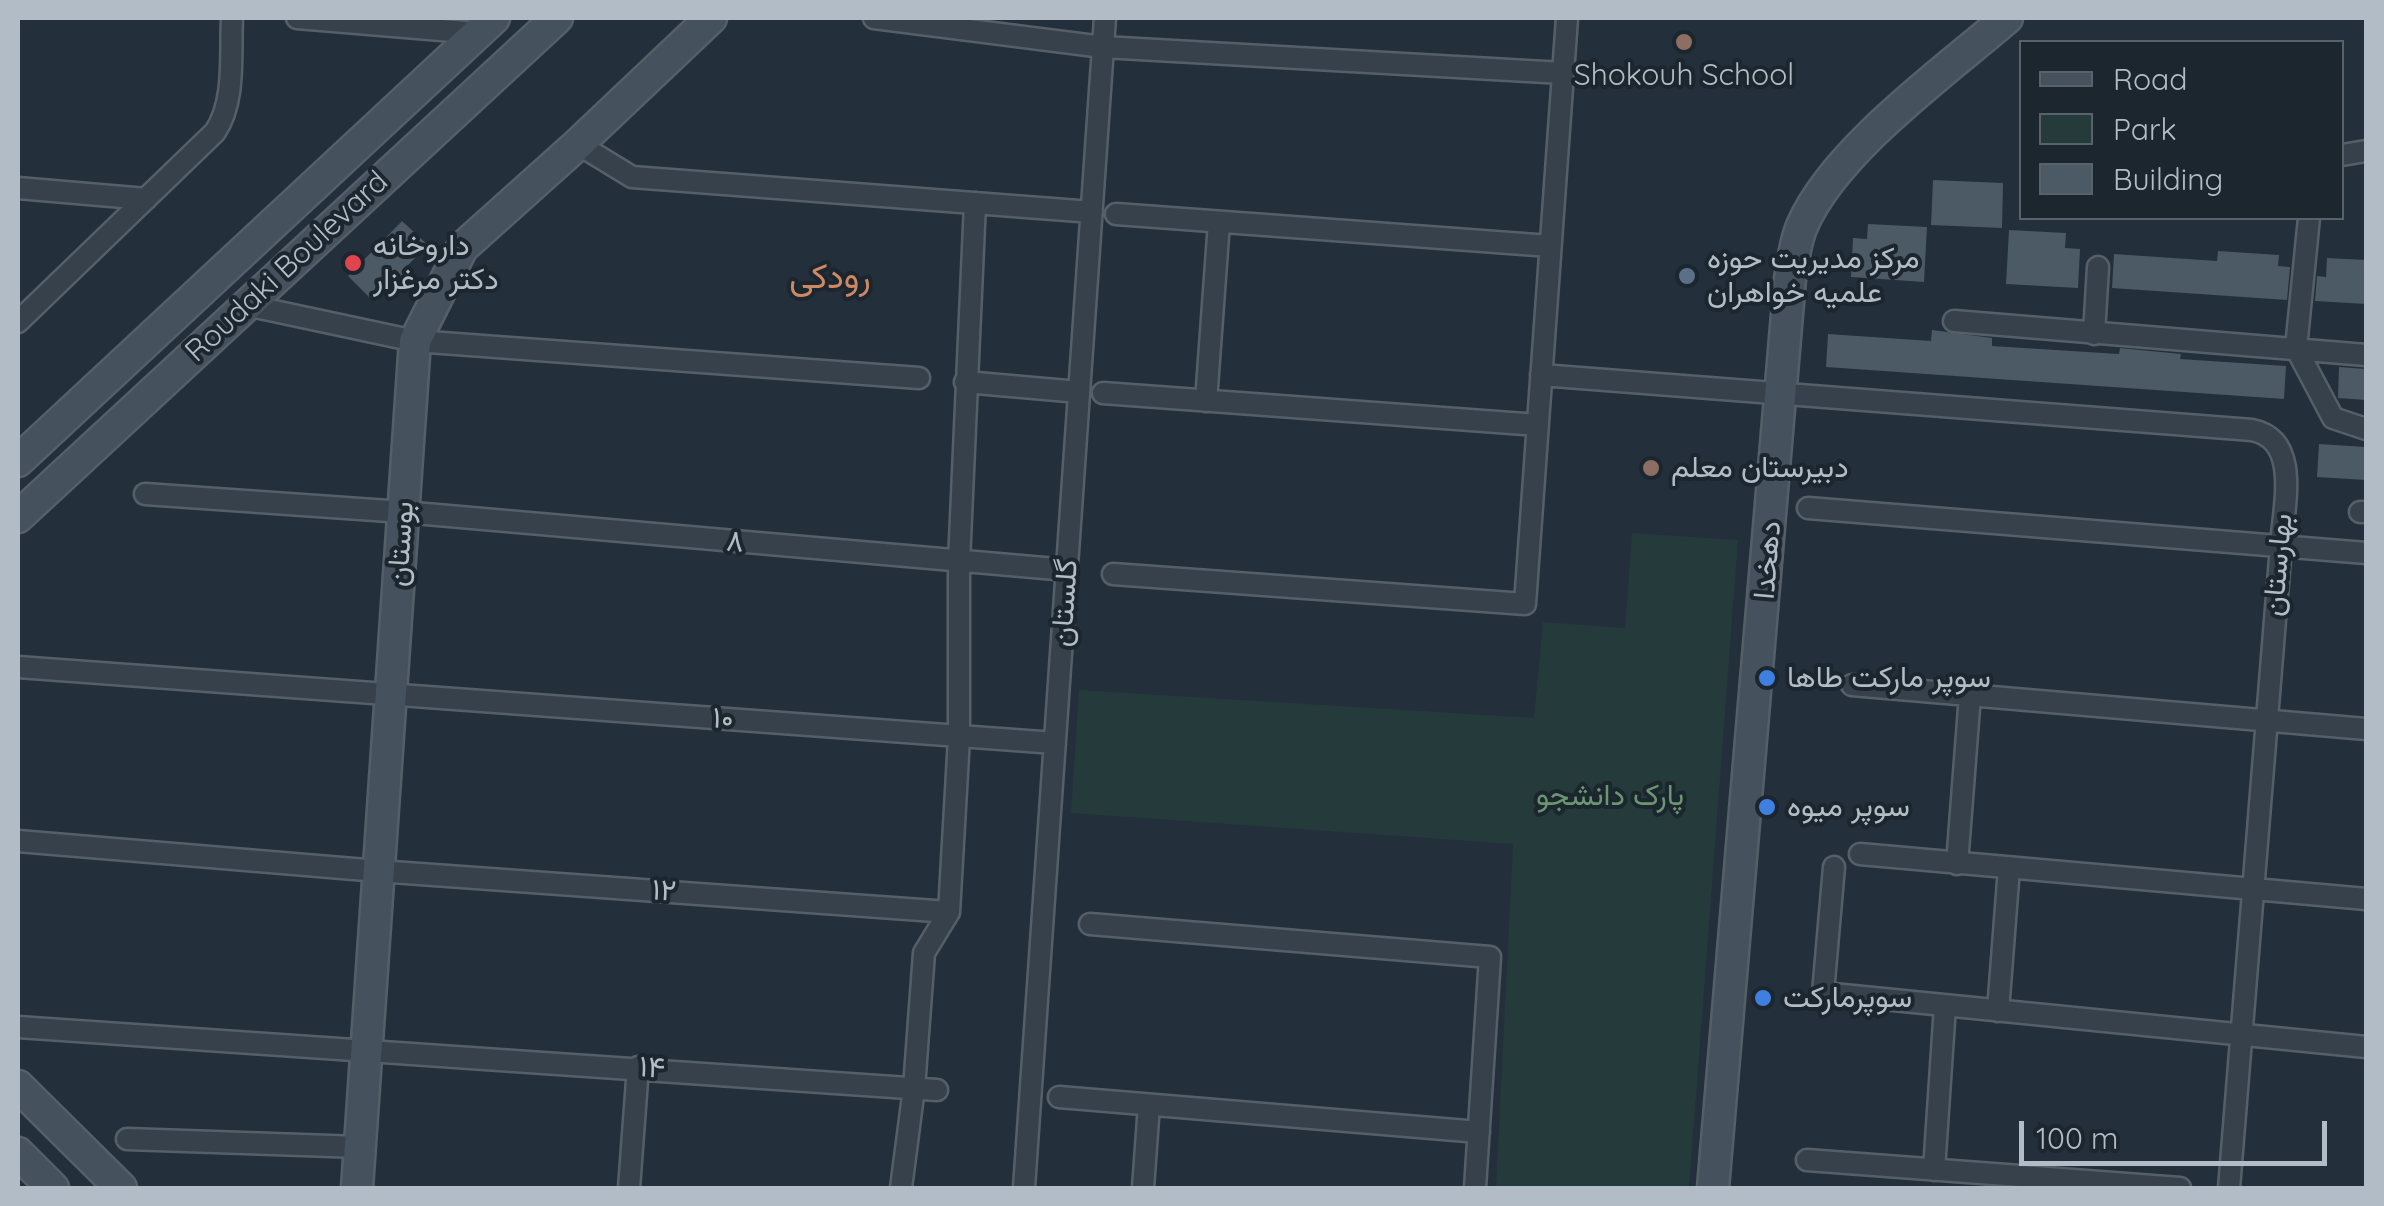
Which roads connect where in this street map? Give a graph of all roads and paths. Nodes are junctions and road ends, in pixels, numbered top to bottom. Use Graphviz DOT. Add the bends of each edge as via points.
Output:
graph roads {
  1 [pos="232,18"];
  2 [pos="297,18"];
  3 [pos="557,18"];
  4 [pos="711,18"];
  5 [pos="874,18"];
  6 [pos="1105,18"];
  7 [pos="1567,18"];
  8 [pos="2007,18"];
  9 [pos="486,25"];
  10 [pos="1103,47"];
  11 [pos="1563,73"];
  12 [pos="578,144"];
  13 [pos="18,188"];
  14 [pos="146,200"];
  15 [pos="975,202"];
  16 [pos="1092,212"];
  17 [pos="1116,214"];
  18 [pos="2309,220"];
  19 [pos="1220,222"];
  20 [pos="1550,246"];
  21 [pos="2098,267"];
  22 [pos="246,305"];
  23 [pos="1954,321"];
  24 [pos="18,322"];
  25 [pos="2094,334"];
  26 [pos="415,341"];
  27 [pos="2296,348"];
  28 [pos="2366,355"];
  29 [pos="1541,375"];
  30 [pos="919,378"];
  31 [pos="965,382"];
  32 [pos="1079,392"];
  33 [pos="1103,393"];
  34 [pos="1782,394"];
  35 [pos="1206,401"];
  36 [pos="1538,425"];
  37 [pos="2366,429"];
  38 [pos="18,461"];
  39 [pos="145,494"];
  40 [pos="1808,508"];
  41 [pos="403,512"];
  42 [pos="18,517"];
  43 [pos="2281,546"];
  44 [pos="2366,553"];
  45 [pos="959,562"];
  46 [pos="1067,570"];
  47 [pos="1114,574"];
  48 [pos="18,667"];
  49 [pos="1852,685"];
  50 [pos="390,694"];
  51 [pos="1970,695"];
  52 [pos="2266,720"];
  53 [pos="2366,729"];
  54 [pos="959,738"];
  55 [pos="1055,743"];
  56 [pos="18,841"];
  57 [pos="1860,854"];
  58 [pos="1957,864"];
  59 [pos="1834,867"];
  60 [pos="2009,868"];
  61 [pos="378,871"];
  62 [pos="2252,890"];
  63 [pos="2366,900"];
  64 [pos="949,912"];
  65 [pos="1090,924"];
  66 [pos="1946,1006"];
  67 [pos="1998,1011"];
  68 [pos="18,1027"];
  69 [pos="2241,1036"];
  70 [pos="2366,1047"];
  71 [pos="366,1048"];
  72 [pos="638,1068"];
  73 [pos="18,1086"];
  74 [pos="914,1088"];
  75 [pos="938,1090"];
  76 [pos="1059,1097"];
  77 [pos="1149,1105"];
  78 [pos="1479,1132"];
  79 [pos="126,1139"];
  80 [pos="360,1147"];
  81 [pos="18,1152"];
  82 [pos="1807,1160"];
  83 [pos="1934,1170"];
  84 [pos="53,1188"];
  85 [pos="121,1188"];
  86 [pos="357,1188"];
  87 [pos="628,1188"];
  88 [pos="901,1188"];
  89 [pos="1024,1188"];
  90 [pos="1143,1188"];
  91 [pos="1475,1188"];
  92 [pos="1713,1188"];
  93 [pos="2180,1188"];
  94 [pos="2229,1188"];
  1 -- 14 [label="street" via="224,119"];
  2 -- 9 [label="street"];
  3 -- 22 [label="street, Roudaki Boulevard"];
  4 -- 12 [label="street, بوستان"];
  5 -- 10 [label="street"];
  6 -- 10 [label="street, گلستان"];
  7 -- 11 [label="street"];
  8 -- 34 [label="street, دهخدا" via="1828,182 1801,228 1790,279"];
  9 -- 38 [label="street, Roudaki Boulevard"];
  10 -- 11 [label="street"];
  10 -- 16 [label="street, گلستان"];
  11 -- 20 [label="street"];
  12 -- 15 [label="street" via="632,177"];
  12 -- 26 [label="street, بوستان" via="462,248"];
  13 -- 14 [label="street"];
  14 -- 24 [label="street"];
  15 -- 16 [label="street"];
  15 -- 31 [label="street"];
  16 -- 32 [label="street, گلستان"];
  17 -- 19 [label="street"];
  18 -- 27 [label="street"];
  19 -- 20 [label="street"];
  19 -- 35 [label="street"];
  20 -- 29 [label="street"];
  21 -- 25 [label="street"];
  22 -- 26 [label="street"];
  22 -- 42 [label="street, Roudaki Boulevard"];
  23 -- 25 [label="street"];
  25 -- 27 [label="street"];
  26 -- 30 [label="street"];
  26 -- 41 [label="street, بوستان"];
  27 -- 28 [label="street"];
  27 -- 37 [label="street" via="2334,418"];
  29 -- 34 [label="street, بهارستان"];
  29 -- 36 [label="street"];
  31 -- 32 [label="street"];
  31 -- 45 [label="street"];
  32 -- 46 [label="street, گلستان"];
  33 -- 35 [label="street"];
  34 -- 43 [label="street, بهارستان" via="2262,432 2285,460"];
  34 -- 92 [label="street, دهخدا"];
  35 -- 36 [label="street"];
  36 -- 47 [label="street" via="1524,604"];
  39 -- 41 [label="street, ۸"];
  40 -- 43 [label="street"];
  41 -- 45 [label="street, ۸"];
  41 -- 50 [label="street, بوستان"];
  43 -- 44 [label="street"];
  43 -- 52 [label="street, بهارستان"];
  45 -- 46 [label="street, ۸"];
  45 -- 54 [label="street"];
  46 -- 55 [label="street, گلستان"];
  48 -- 50 [label="street, ۱۰"];
  49 -- 51 [label="street"];
  50 -- 54 [label="street, ۱۰"];
  50 -- 61 [label="street, بوستان"];
  51 -- 52 [label="street"];
  51 -- 58 [label="street"];
  52 -- 53 [label="street"];
  52 -- 62 [label="street, بهارستان"];
  54 -- 55 [label="street, ۱۰"];
  54 -- 64 [label="street"];
  55 -- 89 [label="street, گلستان"];
  56 -- 61 [label="street, ۱۲"];
  57 -- 58 [label="street"];
  58 -- 60 [label="street"];
  59 -- 66 [label="street" via="1823,994"];
  60 -- 62 [label="street"];
  60 -- 67 [label="street"];
  61 -- 64 [label="street, ۱۲"];
  61 -- 71 [label="street, بوستان"];
  62 -- 63 [label="street"];
  62 -- 69 [label="street, بهارستان"];
  64 -- 74 [label="street" via="924,953"];
  65 -- 78 [label="street" via="1490,956"];
  66 -- 67 [label="street"];
  66 -- 83 [label="street"];
  67 -- 69 [label="street"];
  68 -- 71 [label="street, ۱۴"];
  69 -- 70 [label="street"];
  69 -- 94 [label="street, بهارستان"];
  71 -- 72 [label="street, ۱۴"];
  71 -- 80 [label="street, بوستان"];
  72 -- 74 [label="street, ۱۴"];
  72 -- 87 [label="street"];
  73 -- 85 [label="street"];
  74 -- 75 [label="street, ۱۴"];
  74 -- 88 [label="street"];
  76 -- 77 [label="street"];
  77 -- 78 [label="street"];
  77 -- 90 [label="street"];
  78 -- 91 [label="street"];
  79 -- 80 [label="street"];
  80 -- 86 [label="street, بوستان"];
  81 -- 84 [label="street"];
  82 -- 83 [label="street"];
  83 -- 93 [label="street"];
}
